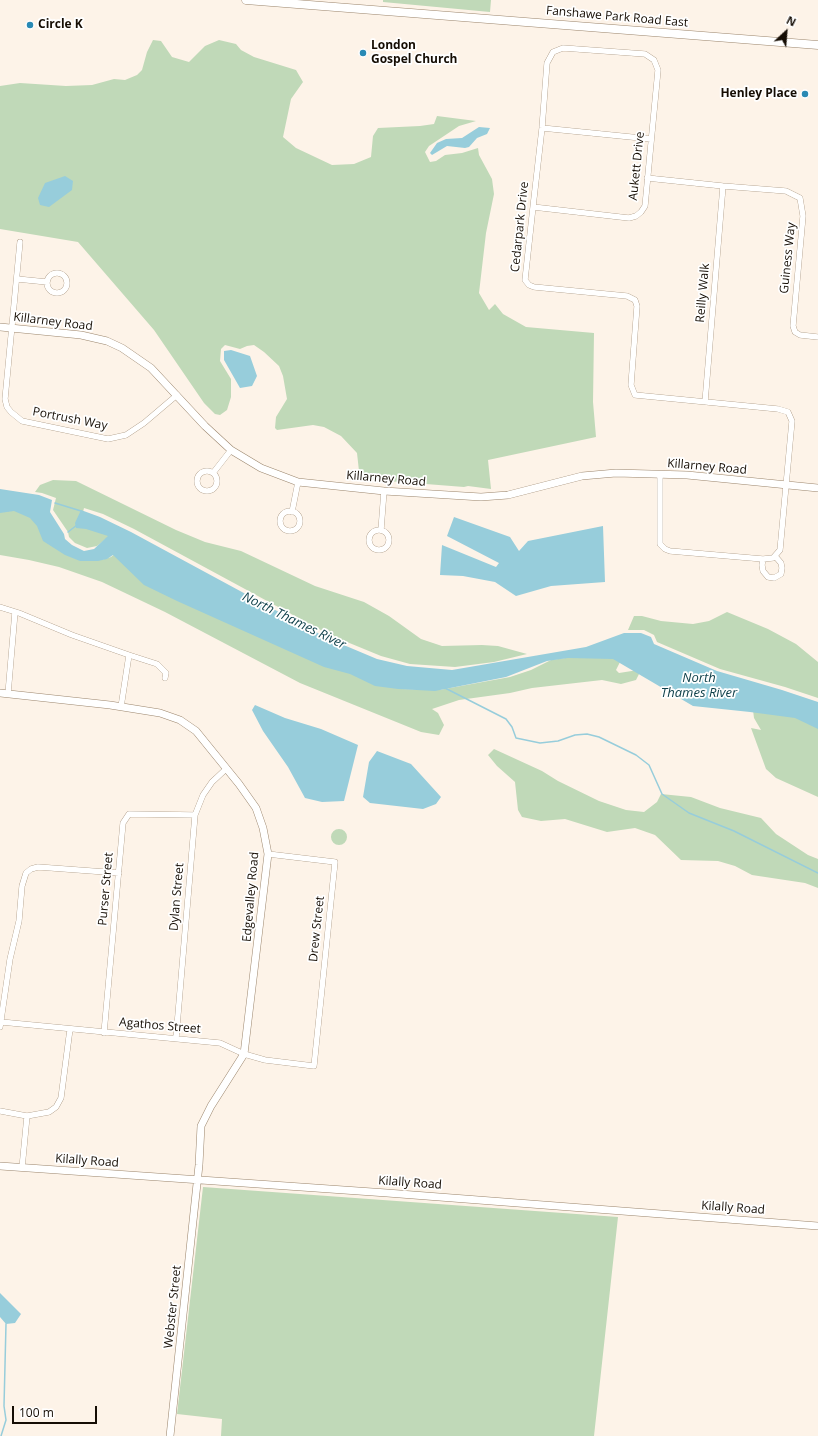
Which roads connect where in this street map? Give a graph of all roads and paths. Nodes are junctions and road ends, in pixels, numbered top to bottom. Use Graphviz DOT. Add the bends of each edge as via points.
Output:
graph roads {
  1 [pos="246,0"];
  2 [pos="818,45"];
  3 [pos="553,52"];
  4 [pos="542,128"];
  5 [pos="651,139"];
  6 [pos="647,178"];
  7 [pos="723,186"];
  8 [pos="533,207"];
  9 [pos="20,242"];
  10 [pos="17,279"];
  11 [pos="47,282"];
  12 [pos="0,327"];
  13 [pos="11,329"];
  14 [pos="818,337"];
  15 [pos="177,395"];
  16 [pos="705,402"];
  17 [pos="231,450"];
  18 [pos="213,473"];
  19 [pos="660,474"];
  20 [pos="298,482"];
  21 [pos="785,484"];
  22 [pos="818,488"];
  23 [pos="384,491"];
  24 [pos="292,512"];
  25 [pos="381,530"];
  26 [pos="775,556"];
  27 [pos="763,560"];
  28 [pos="0,607"];
  29 [pos="15,612"];
  30 [pos="129,655"];
  31 [pos="166,678"];
  32 [pos="0,693"];
  33 [pos="8,694"];
  34 [pos="121,707"];
  35 [pos="226,769"];
  36 [pos="195,815"];
  37 [pos="268,854"];
  38 [pos="119,873"];
  39 [pos="0,1024"];
  40 [pos="70,1029"];
  41 [pos="104,1033"];
  42 [pos="176,1038"];
  43 [pos="244,1054"];
  44 [pos="314,1066"];
  45 [pos="0,1111"];
  46 [pos="27,1116"];
  47 [pos="0,1166"];
  48 [pos="22,1168"];
  49 [pos="197,1180"];
  50 [pos="818,1226"];
  51 [pos="170,1436"];
  1 -- 2 [label="main road, Fanshawe Park Road East"];
  3 -- 4 [label="street, Cedarpark Drive" via="547,63"];
  3 -- 5 [label="street, Aukett Drive" via="563,48 645,54 654,60 658,70"];
  4 -- 5 [label="street"];
  4 -- 8 [label="street, Cedarpark Drive"];
  5 -- 6 [label="street, Aukett Drive"];
  6 -- 7 [label="street, Guiness Way"];
  6 -- 8 [label="street, Aukett Drive" via="645,206 636,216 629,218"];
  7 -- 14 [label="street, Guiness Way" via="786,191 800,198 804,216 793,326 795,332 800,335"];
  7 -- 16 [label="street, Reilly Walk"];
  8 -- 16 [label="street, Cedarpark Drive" via="525,280 529,285 627,296 635,300 637,306 631,385 635,395"];
  9 -- 10 [label="street, Portrush Way"];
  10 -- 11 [label="street"];
  10 -- 13 [label="street, Portrush Way"];
  12 -- 13 [label="street, Killarney Road"];
  13 -- 15 [label="street, Killarney Road" via="81,335 107,341 151,368"];
  13 -- 15 [label="street, Portrush Way" via="5,399 7,407 22,421 108,438 126,435"];
  15 -- 17 [label="street, Killarney Road" via="204,426"];
  16 -- 21 [label="street, Cedarpark Drive" via="788,412 792,421"];
  17 -- 18 [label="street"];
  17 -- 20 [label="street, Killarney Road" via="261,468"];
  19 -- 21 [label="street, Killarney Road"];
  19 -- 23 [label="street, Killarney Road" via="616,473 582,476 508,495 482,497"];
  19 -- 27 [label="street" via="660,544 665,549"];
  20 -- 23 [label="street, Killarney Road"];
  20 -- 24 [label="street"];
  21 -- 22 [label="street, Killarney Road"];
  21 -- 26 [label="street" via="780,550"];
  23 -- 25 [label="street"];
  26 -- 27 [label="street"];
  26 -- 27 [label="street" via="782,568 781,574 776,577 771,578 765,574 762,568"];
  28 -- 29 [label="street"];
  29 -- 30 [label="street"];
  29 -- 33 [label="street"];
  30 -- 31 [label="street" via="157,664 166,672"];
  30 -- 34 [label="street"];
  32 -- 33 [label="street, Edgevalley Road"];
  33 -- 34 [label="street, Edgevalley Road"];
  34 -- 35 [label="street, Edgevalley Road" via="160,713 180,720 196,731"];
  35 -- 36 [label="street, Dylan Street" via="203,795"];
  35 -- 37 [label="street, Edgevalley Road" via="256,808"];
  36 -- 38 [label="street, Purser Street" via="129,814 123,824"];
  36 -- 42 [label="street, Dylan Street"];
  37 -- 43 [label="street, Edgevalley Road"];
  37 -- 44 [label="street, Drew Street" via="335,862"];
  38 -- 39 [label="street" via="38,867 26,873"];
  38 -- 41 [label="street, Purser Street"];
  39 -- 40 [label="street, Agathos Street"];
  40 -- 41 [label="street, Agathos Street"];
  40 -- 46 [label="street" via="61,1098 56,1107 49,1112"];
  41 -- 42 [label="street, Agathos Street"];
  42 -- 43 [label="street, Agathos Street" via="220,1043"];
  43 -- 44 [label="street, Agathos Street" via="265,1060"];
  43 -- 49 [label="street, Edgevalley Road" via="201,1126"];
  45 -- 46 [label="street"];
  46 -- 48 [label="street"];
  47 -- 48 [label="street, Kilally Road"];
  48 -- 49 [label="street, Kilally Road"];
  49 -- 50 [label="street, Kilally Road"];
  49 -- 51 [label="street, Webster Street"];
}
